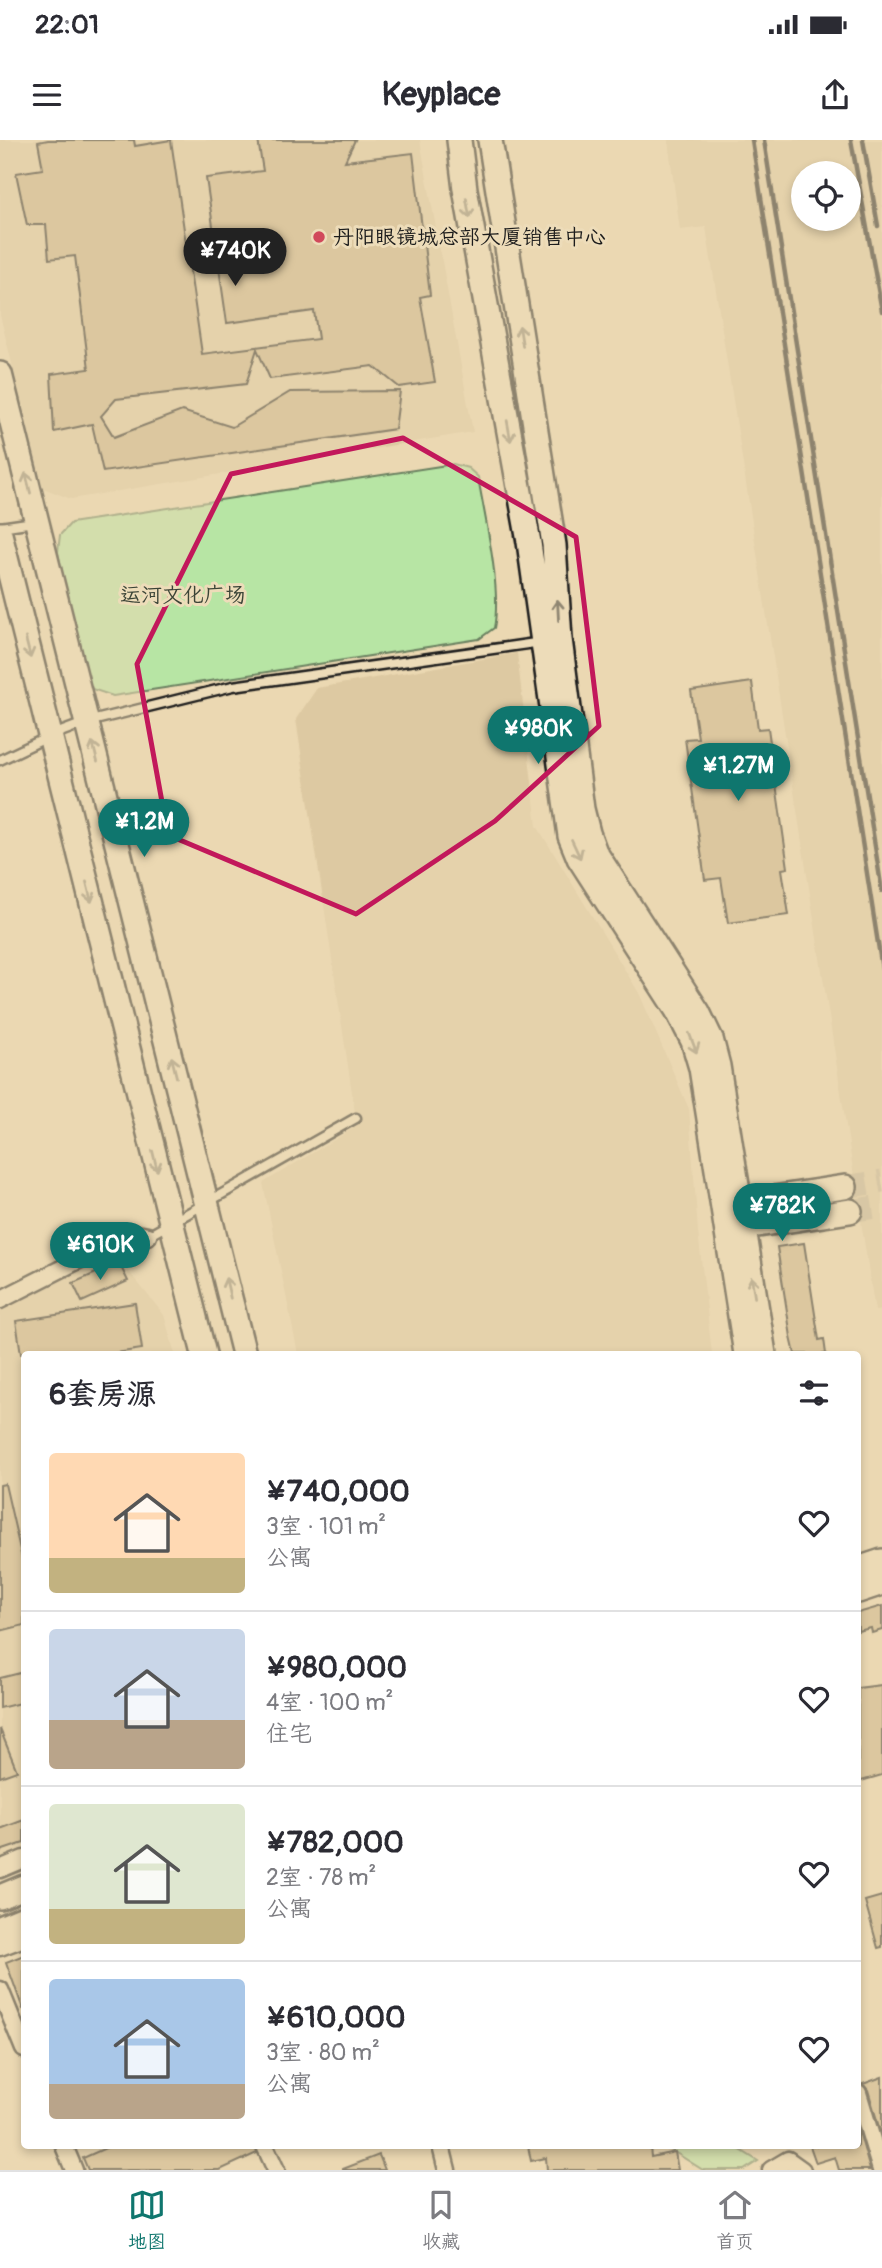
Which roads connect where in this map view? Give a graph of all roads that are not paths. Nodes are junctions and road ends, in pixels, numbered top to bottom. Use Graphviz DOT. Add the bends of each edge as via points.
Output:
graph roads {
  1 [pos="459,140"];
  2 [pos="490,140"];
  3 [pos="0,374"];
  4 [pos="37,522"];
  5 [pos="0,527"];
  6 [pos="0,534"];
  7 [pos="552,640"];
  8 [pos="88,722"];
  9 [pos="50,736"];
  10 [pos="0,760"];
  11 [pos="356,1118"];
  12 [pos="845,1187"];
  13 [pos="208,1202"];
  14 [pos="850,1211"];
  15 [pos="736,1216"];
  16 [pos="171,1223"];
  17 [pos="148,1236"];
  18 [pos="0,1300"];
  19 [pos="203,1351"];
  20 [pos="243,1351"];
  21 [pos="747,1351"];
  22 [pos="763,1351"];
  23 [pos="882,1561"];
  24 [pos="861,1568"];
  25 [pos="882,1583"];
  26 [pos="861,1590"];
  27 [pos="21,1861"];
  28 [pos="0,1870"];
  29 [pos="21,1888"];
  30 [pos="0,1897"];
  31 [pos="21,1919"];
  32 [pos="0,1928"];
  33 [pos="21,1939"];
  34 [pos="0,1947"];
  35 [pos="0,1990"];
  36 [pos="21,2042"];
  37 [pos="861,2103"];
  38 [pos="65,2149"];
  39 [pos="266,2149"];
  40 [pos="442,2149"];
  41 [pos="74,2170"];
  42 [pos="276,2170"];
  43 [pos="447,2170"];
  44 [pos="771,2170"];
  45 [pos="802,2170"];
  46 [pos="881,2170"];
  1 -- 7 [label="street, one-way" via="529,542"];
  7 -- 2 [label="street, one-way" via="555,545"];
  4 -- 3 [label="street, one-way"];
  4 -- 5 [label="lane"];
  4 -- 8 [label="street"];
  6 -- 9 [label="street, one-way"];
  7 -- 8 [label="lane" via="233,687"];
  7 -- 15 [label="street" via="570,836 579,858 694,1041"];
  8 -- 9 [label="lane"];
  13 -- 8 [label="street, one-way"];
  9 -- 10 [label="lane"];
  9 -- 16 [label="street, one-way"];
  11 -- 13 [label="lane"];
  12 -- 15 [label="street"];
  13 -- 16 [label="lane"];
  20 -- 13 [label="street, one-way"];
  14 -- 15 [label="street"];
  15 -- 21 [label="street"];
  22 -- 15 [label="street, one-way"];
  16 -- 17 [label="lane"];
  16 -- 19 [label="street"];
  17 -- 18 [label="street" via="132,1233"];
  23 -- 24 [label="street"];
  25 -- 26 [label="street"];
  27 -- 28 [label="street"];
  29 -- 30 [label="street"];
  31 -- 32 [label="street"];
  33 -- 34 [label="street"];
  35 -- 36 [label="street"];
  37 -- 46 [label="street"];
  38 -- 41 [label="street"];
  39 -- 42 [label="street"];
  40 -- 43 [label="street"];
  44 -- 45 [label="street" via="788,2160"];
}
